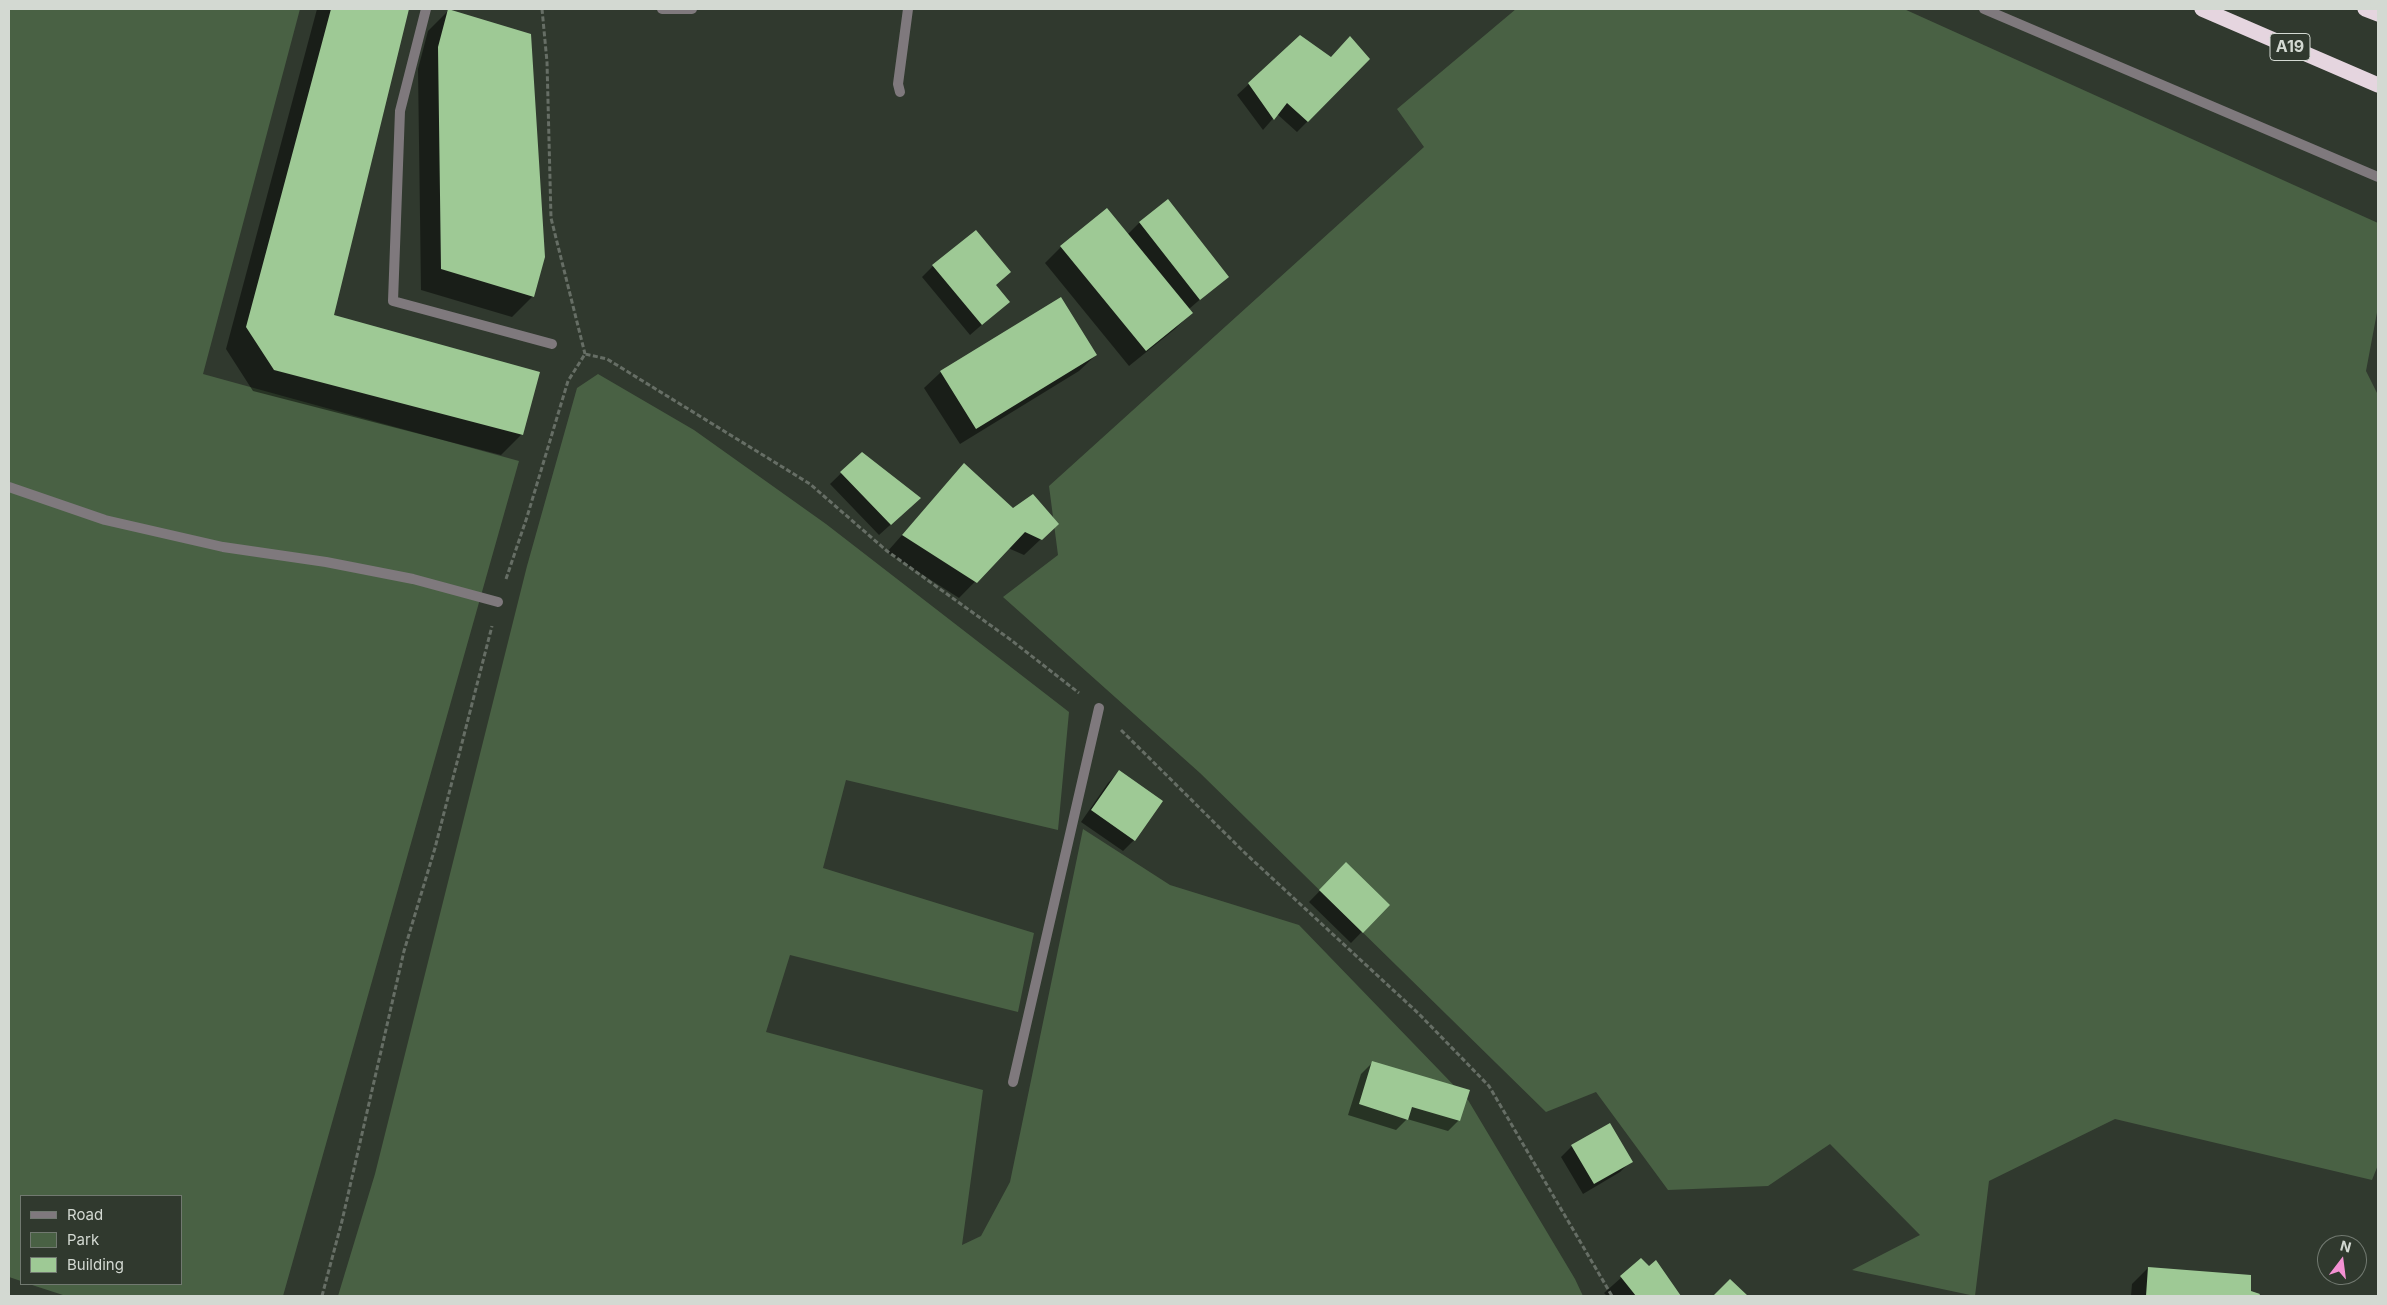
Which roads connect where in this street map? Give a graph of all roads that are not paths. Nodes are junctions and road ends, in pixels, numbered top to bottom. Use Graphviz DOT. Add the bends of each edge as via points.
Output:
graph roads {
  1 [pos="426,9"];
  2 [pos="662,9"];
  3 [pos="692,9"];
  4 [pos="908,9"];
  5 [pos="1984,9"];
  6 [pos="2202,9"];
  7 [pos="2365,9"];
  8 [pos="2378,14"];
  9 [pos="2378,85"];
  10 [pos="900,92"];
  11 [pos="2378,178"];
  12 [pos="552,344"];
  13 [pos="9,487"];
  14 [pos="498,602"];
  15 [pos="1099,708"];
  16 [pos="1013,1082"];
  1 -- 12 [label="street" via="400,111 393,301"];
  2 -- 3 [label="street"];
  4 -- 10 [label="street" via="898,84"];
  5 -- 11 [label="street"];
  6 -- 9 [label="highway, A19"];
  7 -- 8 [label="highway"];
  13 -- 14 [label="street" via="105,520 223,547 414,579"];
  15 -- 16 [label="street"];
}
